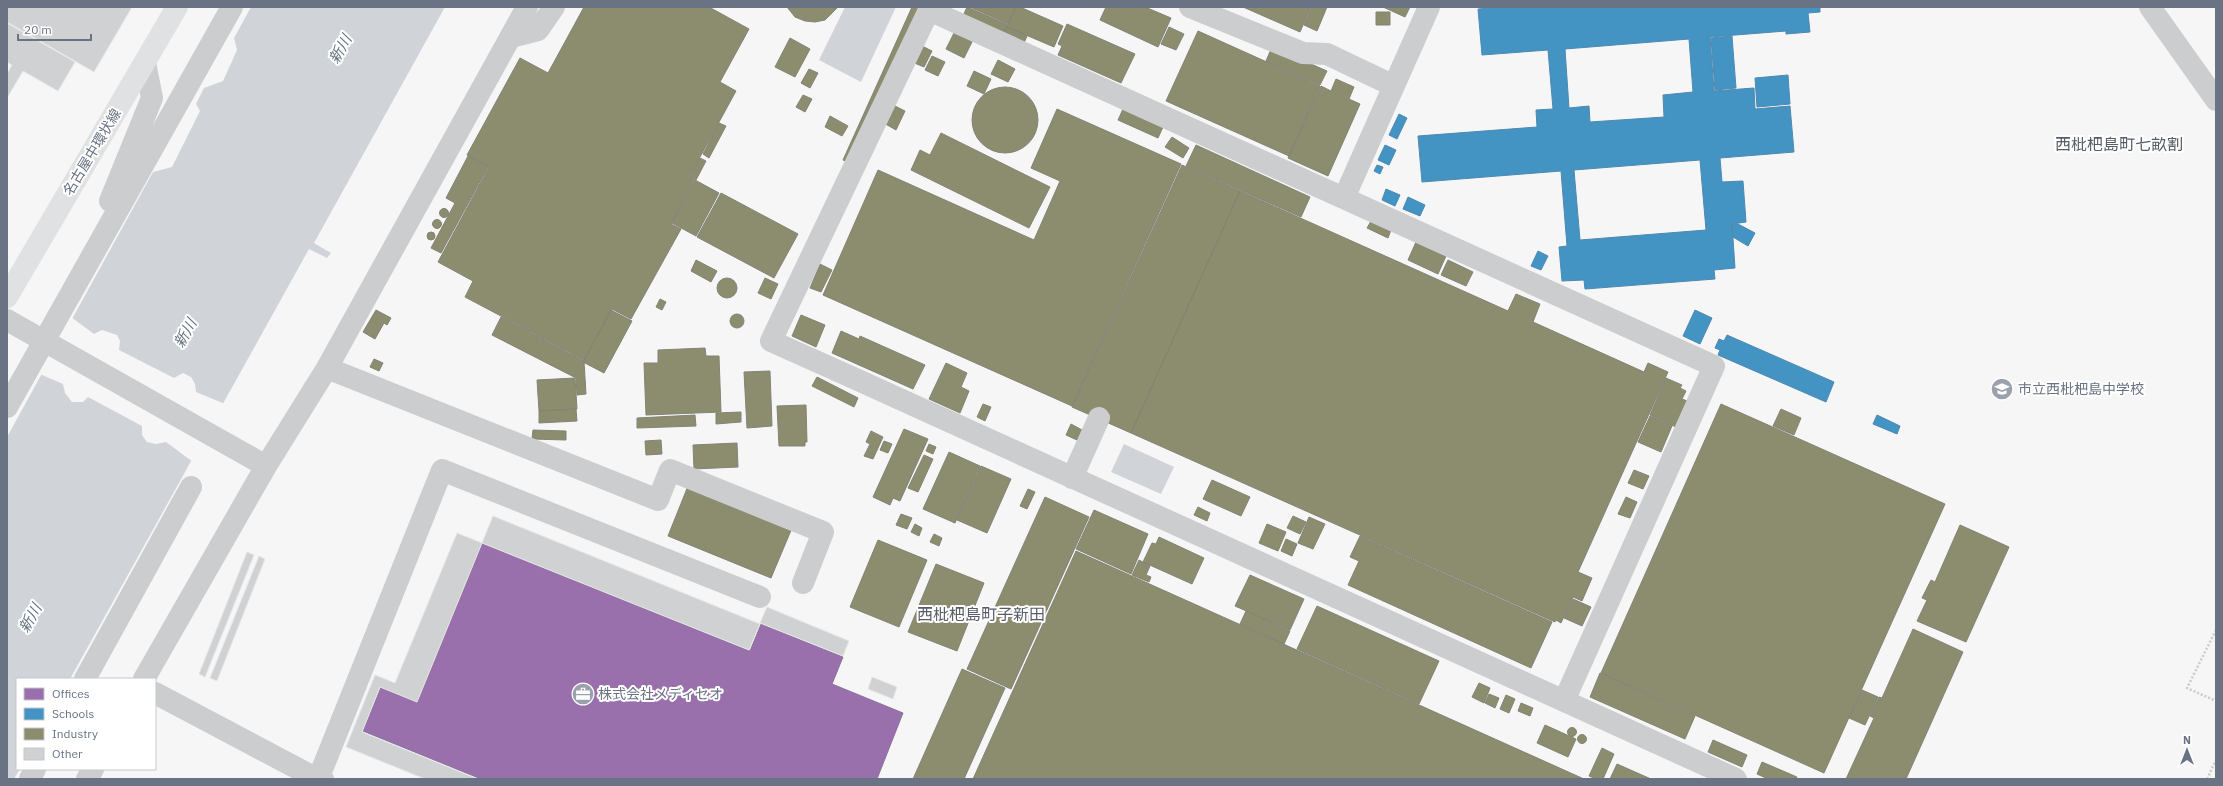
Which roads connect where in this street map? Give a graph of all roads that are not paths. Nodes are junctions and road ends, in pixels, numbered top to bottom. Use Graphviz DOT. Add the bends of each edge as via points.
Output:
graph roads {
  1 [pos="177,7"];
  2 [pos="232,7"];
  3 [pos="527,7"];
  4 [pos="554,7"];
  5 [pos="1190,7"];
  6 [pos="1429,7"];
  7 [pos="2150,7"];
  8 [pos="511,37"];
  9 [pos="145,63"];
  10 [pos="1394,86"];
  11 [pos="2216,100"];
  12 [pos="1344,198"];
  13 [pos="108,229"];
  14 [pos="7,297"];
  15 [pos="7,320"];
  16 [pos="327,368"];
  17 [pos="7,407"];
  18 [pos="1099,418"];
  19 [pos="258,461"];
  20 [pos="1072,478"];
  21 [pos="191,487"];
  22 [pos="802,583"];
  23 [pos="760,597"];
  24 [pos="86,678"];
  25 [pos="145,678"];
  26 [pos="156,694"];
  27 [pos="1564,701"];
  28 [pos="34,770"];
  29 [pos="92,770"];
  30 [pos="321,778"];
  31 [pos="30,779"];
  32 [pos="87,779"];
  33 [pos="1736,779"];
  1 -- 9 [label="main road, 名古屋中環状線"];
  2 -- 13 [label="street"];
  3 -- 8 [label="street"];
  4 -- 8 [label="street" via="538,30"];
  5 -- 10 [label="street" via="1303,54 1327,54"];
  6 -- 10 [label="street"];
  7 -- 11 [label="street"];
  8 -- 16 [label="street"];
  9 -- 13 [label="street" via="152,98 104,216"];
  9 -- 14 [label="main road, 名古屋中環状線"];
  10 -- 12 [label="street"];
  12 -- 20 [label="street" via="929,10 772,340"];
  12 -- 27 [label="street" via="1714,366"];
  13 -- 17 [label="street"];
  15 -- 19 [label="street"];
  16 -- 19 [label="street"];
  16 -- 22 [label="street" via="658,500 670,470 823,532"];
  18 -- 20 [label="street"];
  19 -- 25 [label="street"];
  20 -- 27 [label="street"];
  21 -- 24 [label="street"];
  23 -- 30 [label="street" via="442,470"];
  26 -- 30 [label="street"];
  27 -- 33 [label="street"];
  28 -- 31 [label="street"];
  29 -- 32 [label="street"];
}
